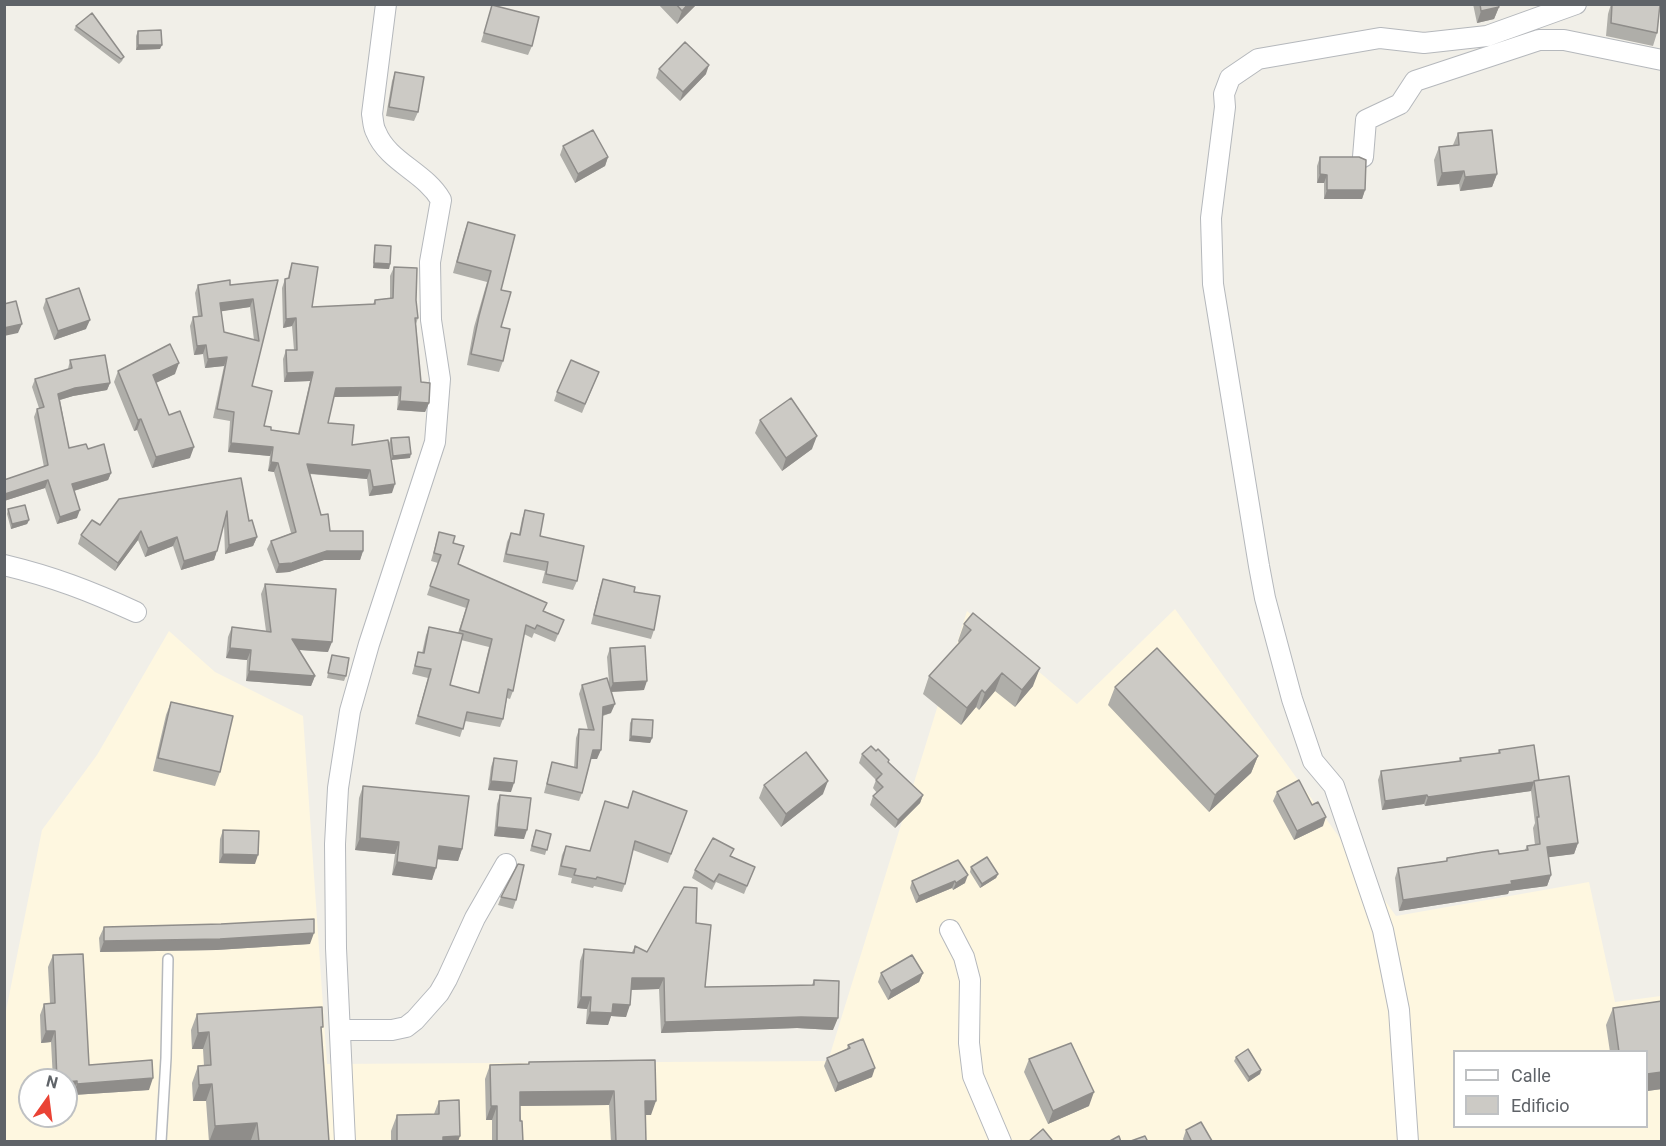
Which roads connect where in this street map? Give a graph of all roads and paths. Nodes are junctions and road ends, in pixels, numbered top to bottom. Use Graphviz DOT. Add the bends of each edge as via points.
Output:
graph roads {
  1 [pos="386,4"];
  2 [pos="1576,4"];
  3 [pos="1662,60"];
  4 [pos="1363,157"];
  5 [pos="4,565"];
  6 [pos="136,612"];
  7 [pos="506,864"];
  8 [pos="950,930"];
  9 [pos="168,959"];
  10 [pos="340,1030"];
  11 [pos="161,1142"];
  12 [pos="345,1142"];
  13 [pos="1001,1142"];
  14 [pos="1408,1142"];
  1 -- 10 [label="street" via="372,114 375,132 386,149 435,188 441,200 429,290 440,379 435,442 350,711 335,844"];
  2 -- 14 [label="street" via="1487,36 1424,43 1380,38 1258,59 1230,78 1224,94 1211,218 1213,284 1259,566 1295,709 1313,761 1334,786 1383,930 1399,1010"];
  3 -- 4 [label="street" via="1564,40 1528,43 1415,81 1400,104 1366,120"];
  5 -- 6 [label="street" via="84,588"];
  7 -- 10 [label="street" via="439,993 415,1020 392,1030"];
  8 -- 13 [label="street" via="970,980 969,1042 974,1076"];
  9 -- 11 [label="lane"];
  10 -- 12 [label="street"];
}
